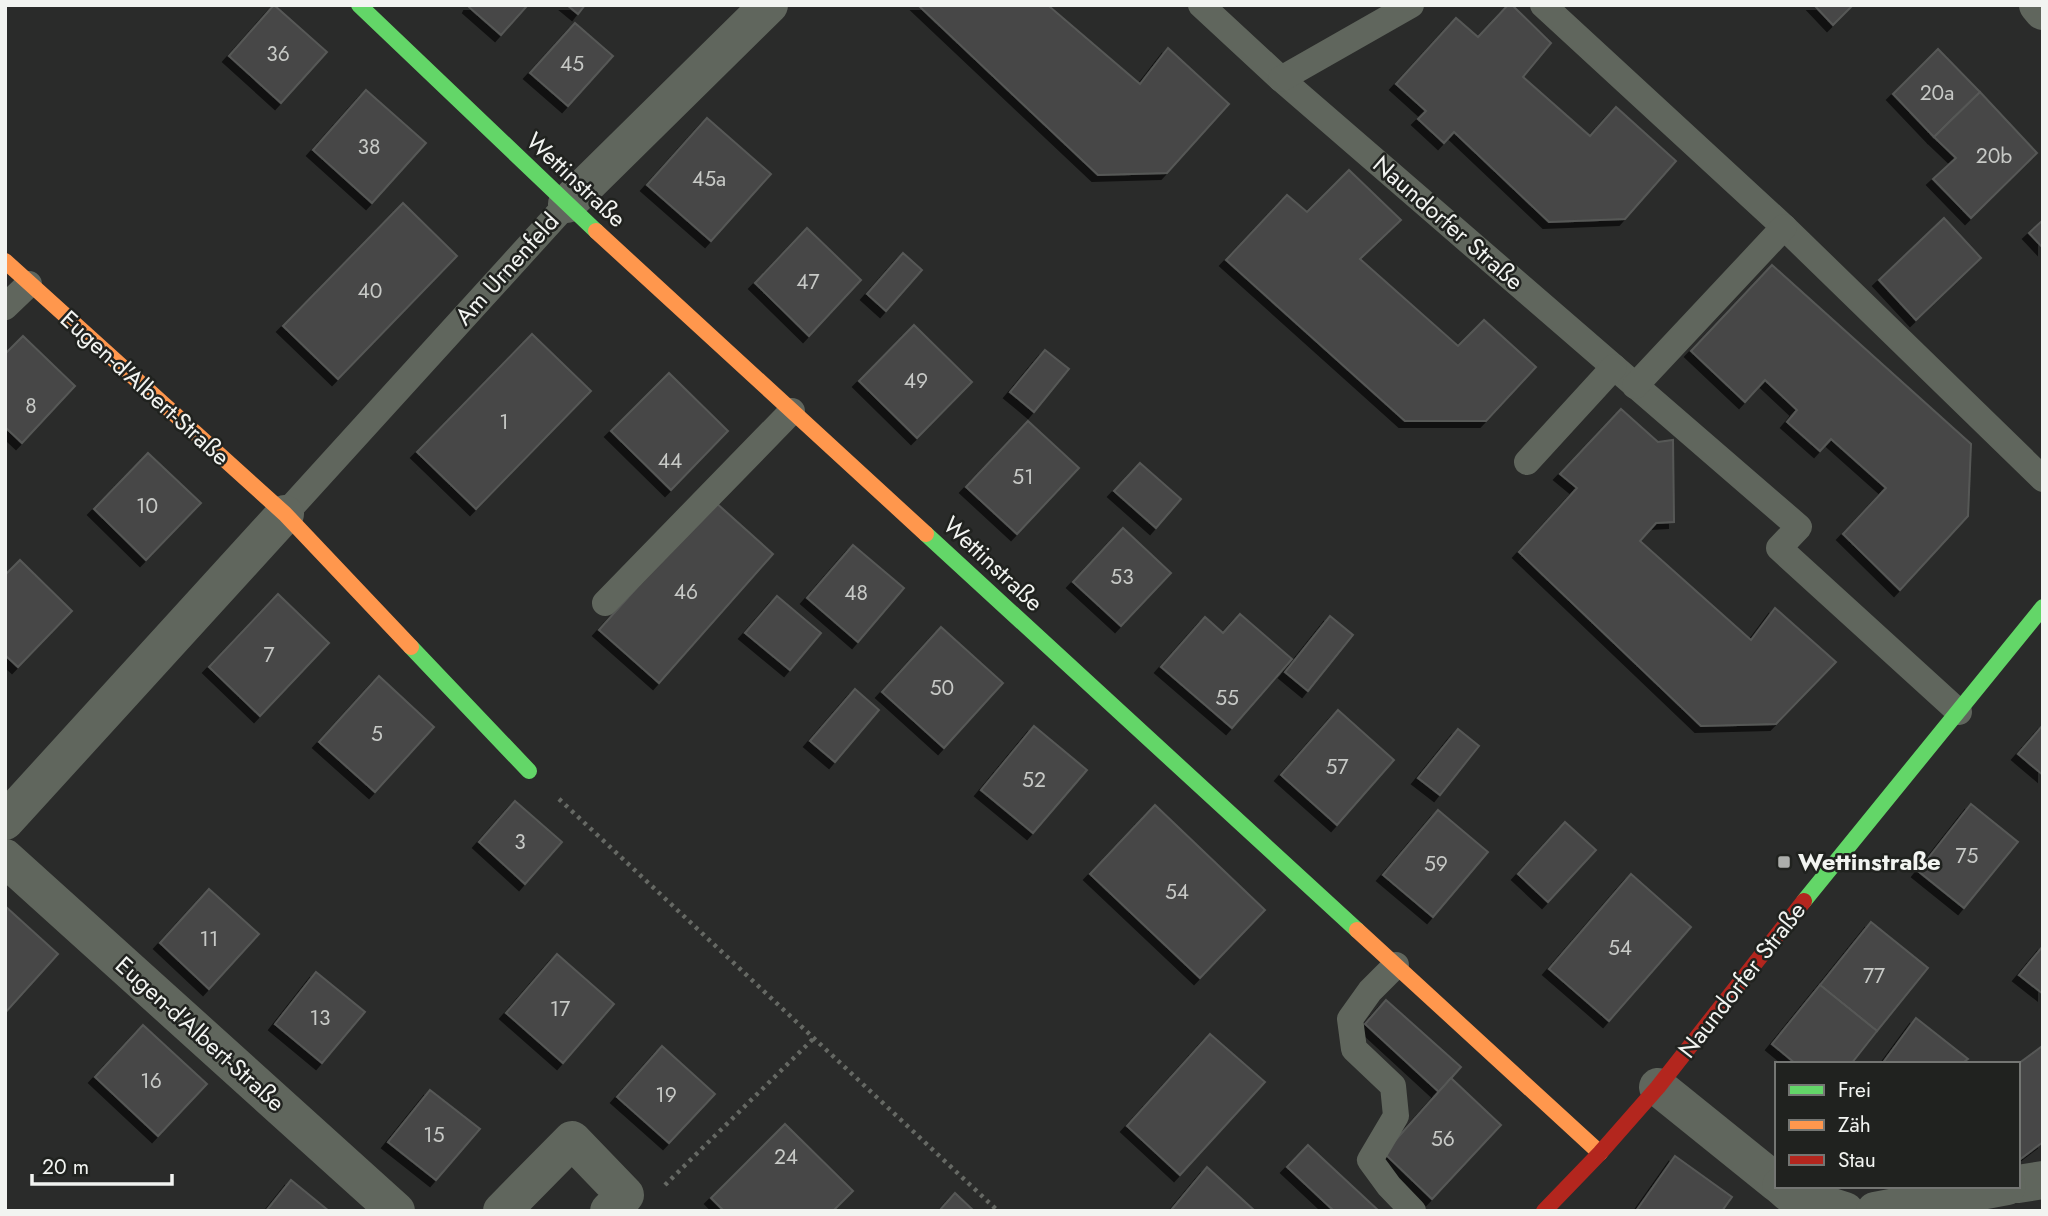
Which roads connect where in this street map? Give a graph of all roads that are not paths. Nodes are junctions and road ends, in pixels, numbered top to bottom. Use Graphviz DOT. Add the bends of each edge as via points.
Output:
graph roads {
  1 [pos="359,5"];
  2 [pos="769,5"];
  3 [pos="1201,5"];
  4 [pos="1411,5"];
  5 [pos="1543,5"];
  6 [pos="2038,5"];
  7 [pos="2043,12"];
  8 [pos="1281,79"];
  9 [pos="567,204"];
  10 [pos="1784,227"];
  11 [pos="5,261"];
  12 [pos="29,284"];
  13 [pos="5,307"];
  14 [pos="1614,368"];
  15 [pos="1635,386"];
  16 [pos="792,411"];
  17 [pos="1527,462"];
  18 [pos="2043,479"];
  19 [pos="285,514"];
  20 [pos="605,603"];
  21 [pos="2043,607"];
  22 [pos="1959,712"];
  23 [pos="530,771"];
  24 [pos="5,821"];
  25 [pos="5,858"];
  26 [pos="1396,965"];
  27 [pos="1658,1087"];
  28 [pos="1600,1153"];
  29 [pos="2043,1180"];
  30 [pos="1775,1182"];
  31 [pos="2020,1184"];
  32 [pos="1783,1188"];
  33 [pos="1996,1188"];
  34 [pos="617,1203"];
  35 [pos="396,1211"];
  36 [pos="502,1211"];
  37 [pos="1413,1211"];
  38 [pos="1544,1211"];
  39 [pos="1845,1211"];
  40 [pos="1875,1211"];
  1 -- 9 [label="street, Wettinstraße"];
  2 -- 9 [label="street, Am Urnenfeld"];
  3 -- 8 [label="lane, Naundorfer Straße"];
  4 -- 8 [label="lane"];
  5 -- 10 [label="lane"];
  6 -- 7 [label="street"];
  8 -- 14 [label="lane, Naundorfer Straße"];
  9 -- 16 [label="street, Wettinstraße"];
  9 -- 19 [label="lane, Am Urnenfeld"];
  10 -- 15 [label="lane"];
  10 -- 18 [label="lane"];
  11 -- 12 [label="street, Eugen-d'Albert-Straße"];
  12 -- 13 [label="lane"];
  12 -- 19 [label="street, Eugen-d'Albert-Straße"];
  14 -- 15 [label="lane, Naundorfer Straße"];
  14 -- 17 [label="lane"];
  15 -- 22 [label="lane, Naundorfer Straße" via="1799,527 1779,548"];
  16 -- 20 [label="lane"];
  16 -- 26 [label="street, Wettinstraße"];
  19 -- 23 [label="street, Eugen-d'Albert-Straße"];
  19 -- 24 [label="street"];
  21 -- 22 [label="street, Naundorfer Straße"];
  22 -- 27 [label="street, Naundorfer Straße"];
  25 -- 35 [label="street, Eugen-d'Albert-Straße"];
  26 -- 28 [label="street, Wettinstraße"];
  26 -- 37 [label="lane" via="1350,1018 1354,1049 1392,1086 1396,1116 1370,1160"];
  27 -- 28 [label="street, Naundorfer Straße"];
  27 -- 30 [label="street"];
  28 -- 38 [label="street, Naundorfer Straße"];
  29 -- 31 [label="street"];
  32 -- 39 [label="street"];
  33 -- 40 [label="street"];
  34 -- 36 [label="street" via="572,1140"];
}
